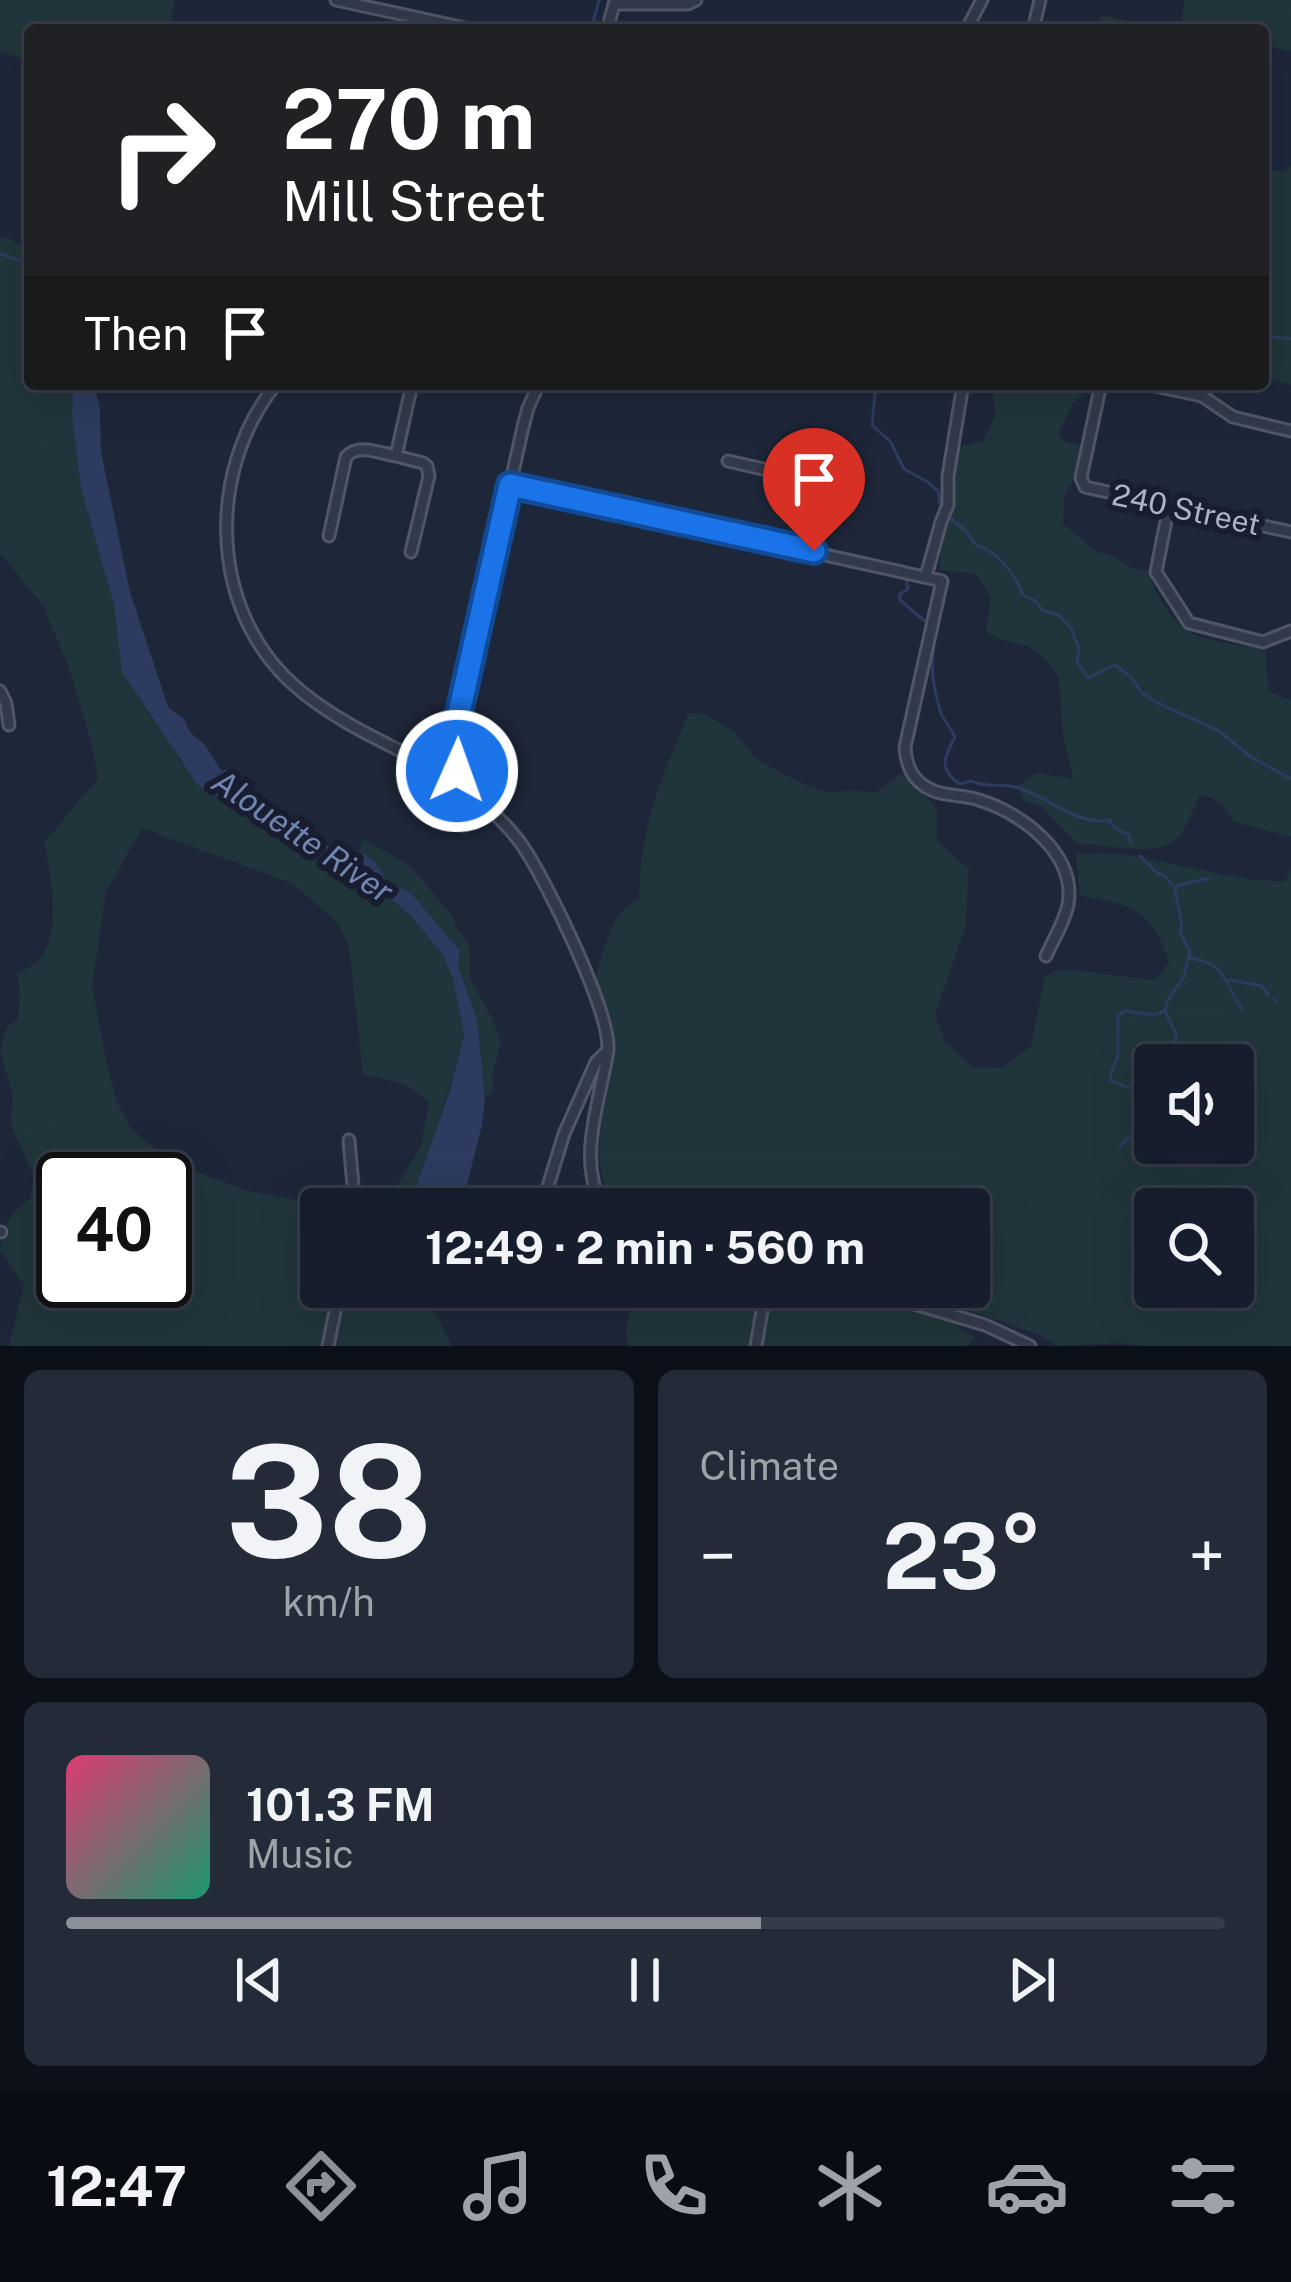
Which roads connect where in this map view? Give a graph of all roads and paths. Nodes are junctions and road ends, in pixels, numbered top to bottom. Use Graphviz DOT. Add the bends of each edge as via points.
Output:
graph roads {
  1 [pos="336,0"];
  2 [pos="696,0"];
  3 [pos="615,2"];
  4 [pos="446,24"];
  5 [pos="272,390"];
  6 [pos="411,390"];
  7 [pos="536,390"];
  8 [pos="962,390"];
  9 [pos="1100,390"];
  10 [pos="1174,390"];
  11 [pos="1291,431"];
  12 [pos="396,456"];
  13 [pos="728,461"];
  14 [pos="510,485"];
  15 [pos="1168,506"];
  16 [pos="1291,532"];
  17 [pos="328,536"];
  18 [pos="814,551"];
  19 [pos="411,553"];
  20 [pos="926,576"];
  21 [pos="1287,634"];
  22 [pos="1291,648"];
  23 [pos="0,692"];
  24 [pos="9,725"];
  25 [pos="457,771"];
  26 [pos="1046,956"];
  27 [pos="608,1050"];
  28 [pos="349,1140"];
  29 [pos="353,1188"];
  30 [pos="547,1188"];
  31 [pos="593,1188"];
  32 [pos="336,1308"];
  33 [pos="762,1308"];
  34 [pos="928,1308"];
  35 [pos="328,1346"];
  36 [pos="756,1346"];
  37 [pos="1030,1346"];
  1 -- 4 [label="street"];
  2 -- 3 [label="street"];
  5 -- 25 [label="street" via="243,437 228,500 224,543 245,621 302,692 438,770"];
  6 -- 12 [label="street"];
  7 -- 14 [label="street"];
  8 -- 20 [label="street" via="947,509"];
  9 -- 15 [label="street, 240 Street" via="1082,484"];
  10 -- 11 [label="street"];
  12 -- 17 [label="street" via="350,452"];
  12 -- 19 [label="street" via="429,470"];
  13 -- 18 [label="street" via="829,484"];
  14 -- 18 [label="street"];
  14 -- 25 [label="street" via="457,722"];
  15 -- 16 [label="street, 240 Street"];
  15 -- 21 [label="street" via="1156,572 1189,623 1263,642"];
  18 -- 20 [label="street"];
  20 -- 26 [label="street" via="942,580 905,748 908,765 931,790 1021,819 1052,849 1069,899"];
  21 -- 22 [label="street"];
  23 -- 24 [label="street"];
  25 -- 27 [label="street" via="542,879 601,1012"];
  27 -- 30 [label="street" via="596,1062"];
  27 -- 31 [label="street" via="592,1131"];
  28 -- 29 [label="street"];
  32 -- 35 [label="street"];
  33 -- 36 [label="street"];
  34 -- 37 [label="street"];
}
